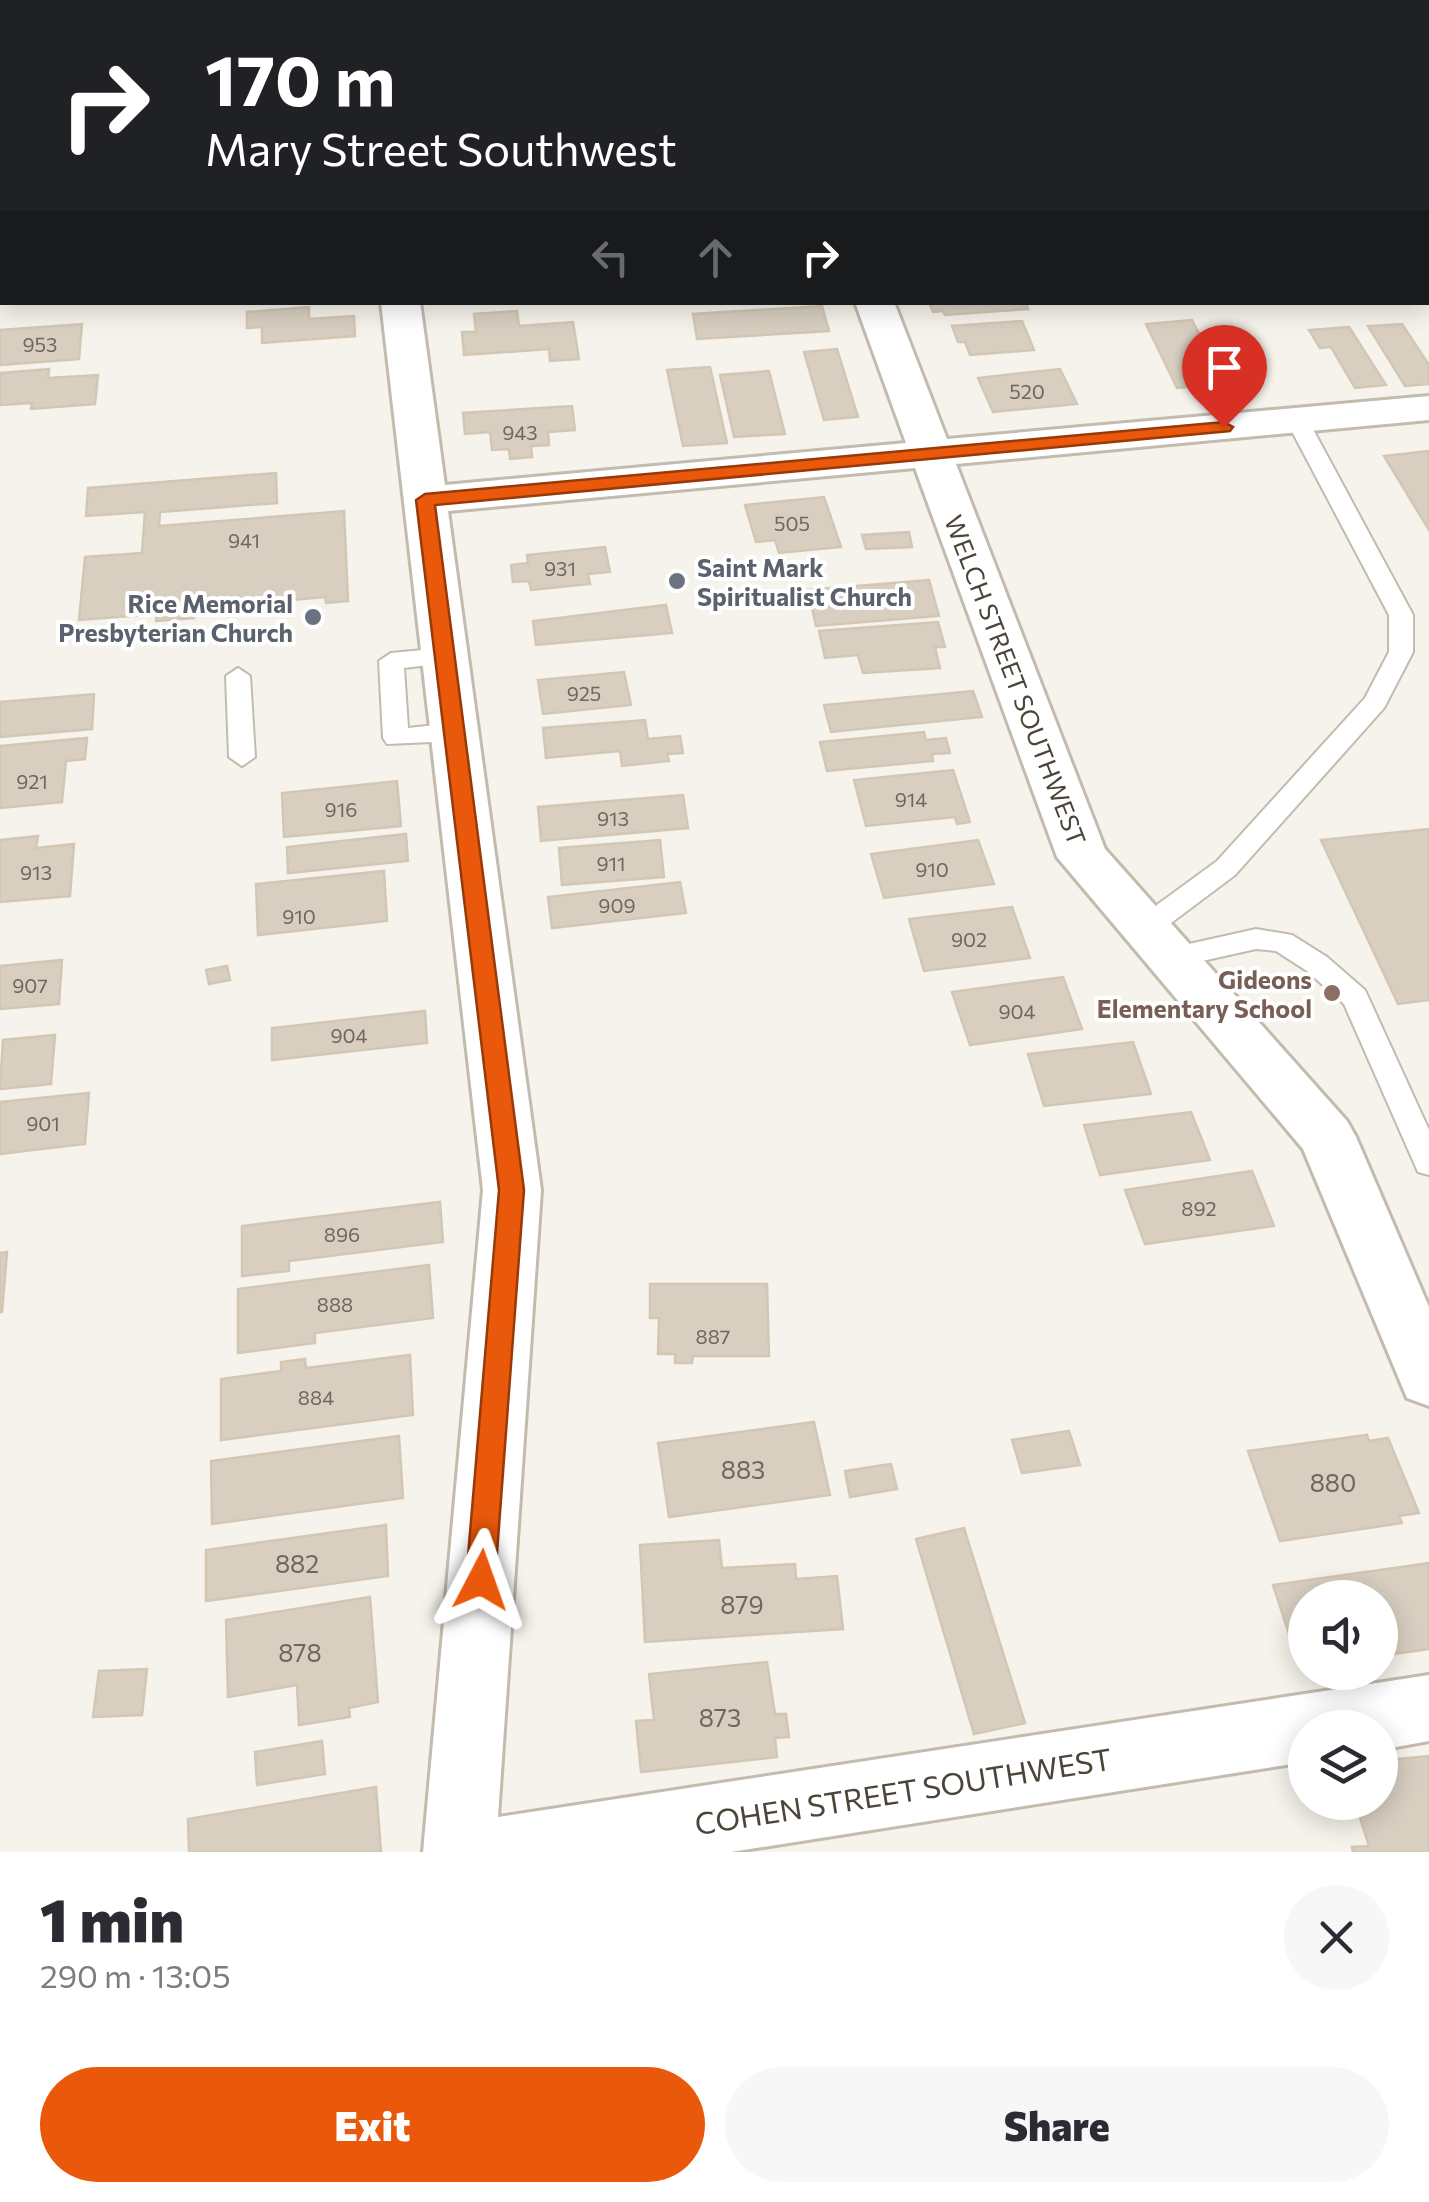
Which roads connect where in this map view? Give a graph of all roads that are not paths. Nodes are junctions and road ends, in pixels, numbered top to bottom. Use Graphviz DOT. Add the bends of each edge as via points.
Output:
graph roads {
  1 [pos="400,305"];
  2 [pos="875,305"];
  3 [pos="1429,408"];
  4 [pos="1297,420"];
  5 [pos="931,454"];
  6 [pos="425,500"];
  7 [pos="238,676"];
  8 [pos="242,757"];
  9 [pos="1158,943"];
  10 [pos="1429,1163"];
  11 [pos="1429,1378"];
  12 [pos="1429,1708"];
  13 [pos="1398,1713"];
  14 [pos="1288,1731"];
  15 [pos="459,1852"];
  16 [pos="500,1852"];
  1 -- 6 [label="street"];
  2 -- 5 [label="street, WELCH STREET SOUTHWEST"];
  3 -- 4 [label="street"];
  4 -- 5 [label="street"];
  4 -- 9 [label="lane" via="1401,615 1401,652 1375,702"];
  5 -- 6 [label="street"];
  5 -- 9 [label="street, WELCH STREET SOUTHWEST" via="1083,857"];
  6 -- 15 [label="street" via="512,1190"];
  7 -- 8 [label="lane"];
  9 -- 10 [label="lane" via="1282,942 1317,964 1354,998"];
  9 -- 11 [label="street, WELCH STREET SOUTHWEST" via="1327,1137"];
  12 -- 13 [label="street, COHEN STREET SOUTHWEST"];
  14 -- 16 [label="street, COHEN STREET SOUTHWEST"];
}
